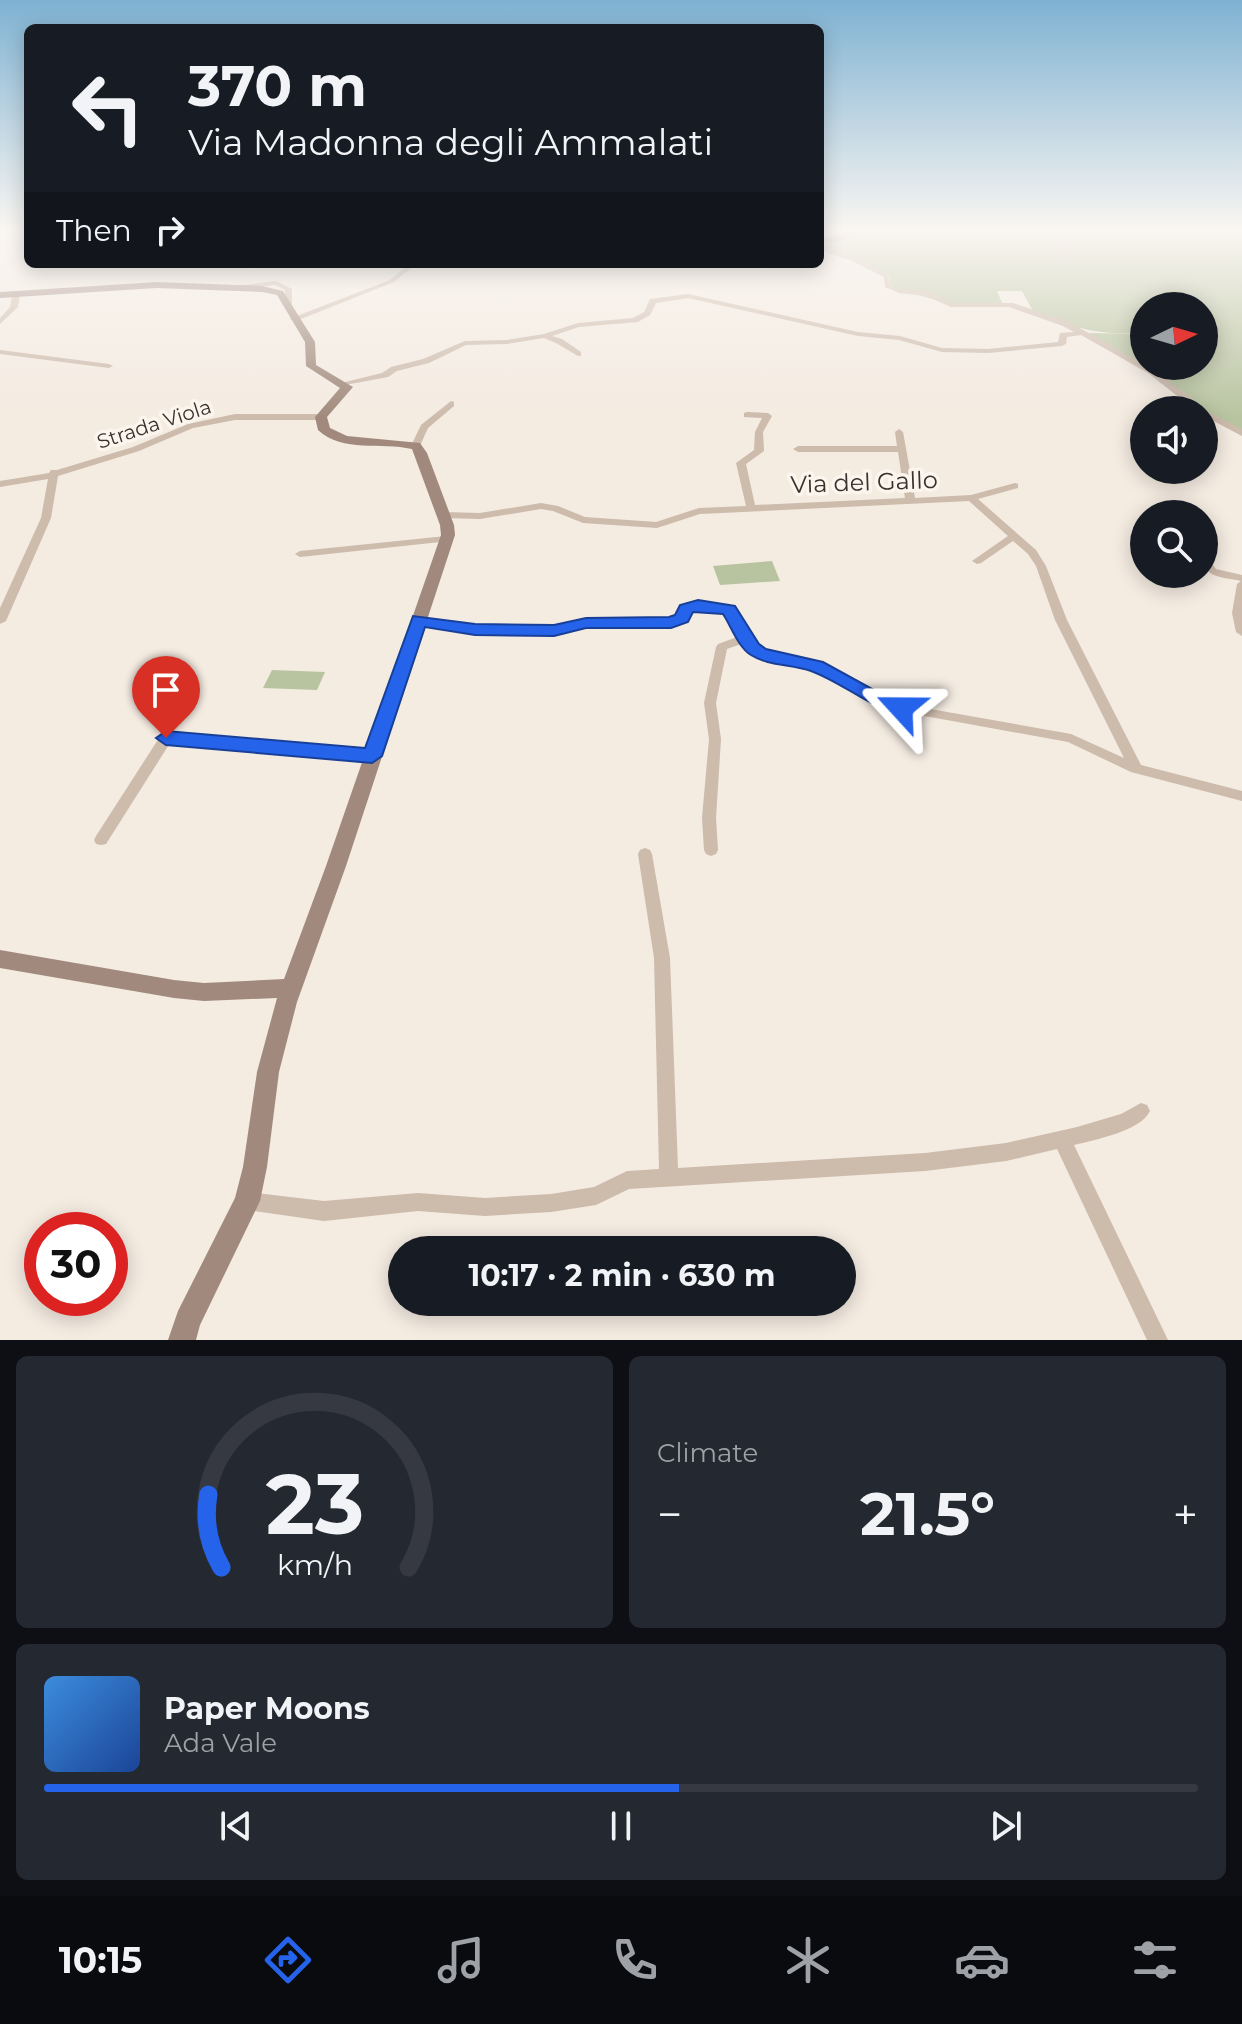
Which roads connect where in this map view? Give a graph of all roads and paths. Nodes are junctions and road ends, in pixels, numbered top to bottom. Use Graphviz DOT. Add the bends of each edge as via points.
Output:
graph roads {
  1 [pos="38,293"];
  2 [pos="278,293"];
  3 [pos="353,293"];
  4 [pos="915,293"];
  5 [pos="16,294"];
  6 [pos="0,295"];
  7 [pos="291,311"];
  8 [pos="0,322"];
  9 [pos="1083,333"];
  10 [pos="545,336"];
  11 [pos="0,351"];
  12 [pos="578,354"];
  13 [pos="109,366"];
  14 [pos="345,383"];
  15 [pos="1182,396"];
  16 [pos="451,404"];
  17 [pos="747,415"];
  18 [pos="321,417"];
  19 [pos="1218,420"];
  20 [pos="899,432"];
  21 [pos="1242,433"];
  22 [pos="416,446"];
  23 [pos="798,449"];
  24 [pos="902,449"];
  25 [pos="54,472"];
  26 [pos="0,484"];
  27 [pos="1015,486"];
  28 [pos="971,498"];
  29 [pos="910,500"];
  30 [pos="751,508"];
  31 [pos="444,515"];
  32 [pos="1014,536"];
  33 [pos="446,539"];
  34 [pos="300,554"];
  35 [pos="977,561"];
  36 [pos="1218,572"];
  37 [pos="1242,578"];
  38 [pos="1242,584"];
  39 [pos="419,620"];
  40 [pos="0,621"];
  41 [pos="1242,632"];
  42 [pos="746,638"];
  43 [pos="372,756"];
  44 [pos="1136,769"];
  45 [pos="1242,796"];
  46 [pos="101,840"];
  47 [pos="711,850"];
  48 [pos="645,854"];
  49 [pos="0,959"];
  50 [pos="291,988"];
  51 [pos="1141,1111"];
  52 [pos="1062,1139"];
  53 [pos="669,1178"];
  54 [pos="247,1201"];
  55 [pos="182,1340"];
  56 [pos="1158,1340"];
  1 -- 5 [label="street"];
  2 -- 7 [label="street"];
  3 -- 7 [label="street"];
  4 -- 9 [label="street" via="960,306 1010,305"];
  5 -- 6 [label="street"];
  5 -- 8 [label="street" via="14,307"];
  7 -- 14 [label="street" via="310,342 311,366"];
  9 -- 10 [label="street" via="1063,335 1062,344 942,350 688,296 661,298 635,320 578,325"];
  9 -- 15 [label="street" via="1151,371"];
  10 -- 12 [label="street"];
  10 -- 14 [label="street" via="471,341 385,375"];
  11 -- 13 [label="street"];
  14 -- 18 [label="street" via="347,390"];
  16 -- 22 [label="street" via="424,427"];
  17 -- 30 [label="street" via="768,416 759,432 759,451 741,463"];
  18 -- 22 [label="street" via="324,430 342,439"];
  18 -- 25 [label="street, Strada Viola" via="235,417 191,426 136,449"];
  19 -- 21 [label="street"];
  20 -- 24 [label="street"];
  22 -- 31 [label="street"];
  23 -- 24 [label="street"];
  24 -- 29 [label="street"];
  25 -- 26 [label="street, Strada Viola"];
  25 -- 40 [label="street" via="46,518"];
  27 -- 28 [label="street"];
  28 -- 29 [label="street, Via del Gallo"];
  28 -- 32 [label="street, Via del Gallo"];
  29 -- 30 [label="street, Via del Gallo"];
  30 -- 31 [label="street, Via del Gallo" via="691,513 657,525 583,520 541,506 480,516"];
  31 -- 33 [label="street"];
  32 -- 35 [label="street"];
  32 -- 44 [label="street, Via del Gallo" via="1041,566 1061,620"];
  33 -- 34 [label="street"];
  33 -- 39 [label="street"];
  36 -- 37 [label="street"];
  38 -- 41 [label="street"];
  39 -- 42 [label="street" via="475,630 554,631 586,623 671,623 682,619 686,609 709,606 729,609"];
  39 -- 43 [label="street"];
  42 -- 44 [label="street" via="760,653 817,667 876,700 1071,738"];
  42 -- 47 [label="street" via="722,647 710,703 715,739"];
  43 -- 46 [label="street" via="166,738"];
  43 -- 50 [label="street"];
  44 -- 45 [label="street"];
  48 -- 53 [label="street" via="662,958"];
  49 -- 50 [label="street" via="204,992"];
  50 -- 54 [label="street" via="268,1072"];
  51 -- 52 [label="street" via="1126,1121"];
  52 -- 53 [label="street" via="925,1162"];
  52 -- 56 [label="street"];
  53 -- 54 [label="street" via="627,1180 596,1196 485,1207 418,1202 324,1211"];
  54 -- 55 [label="street"];
}
